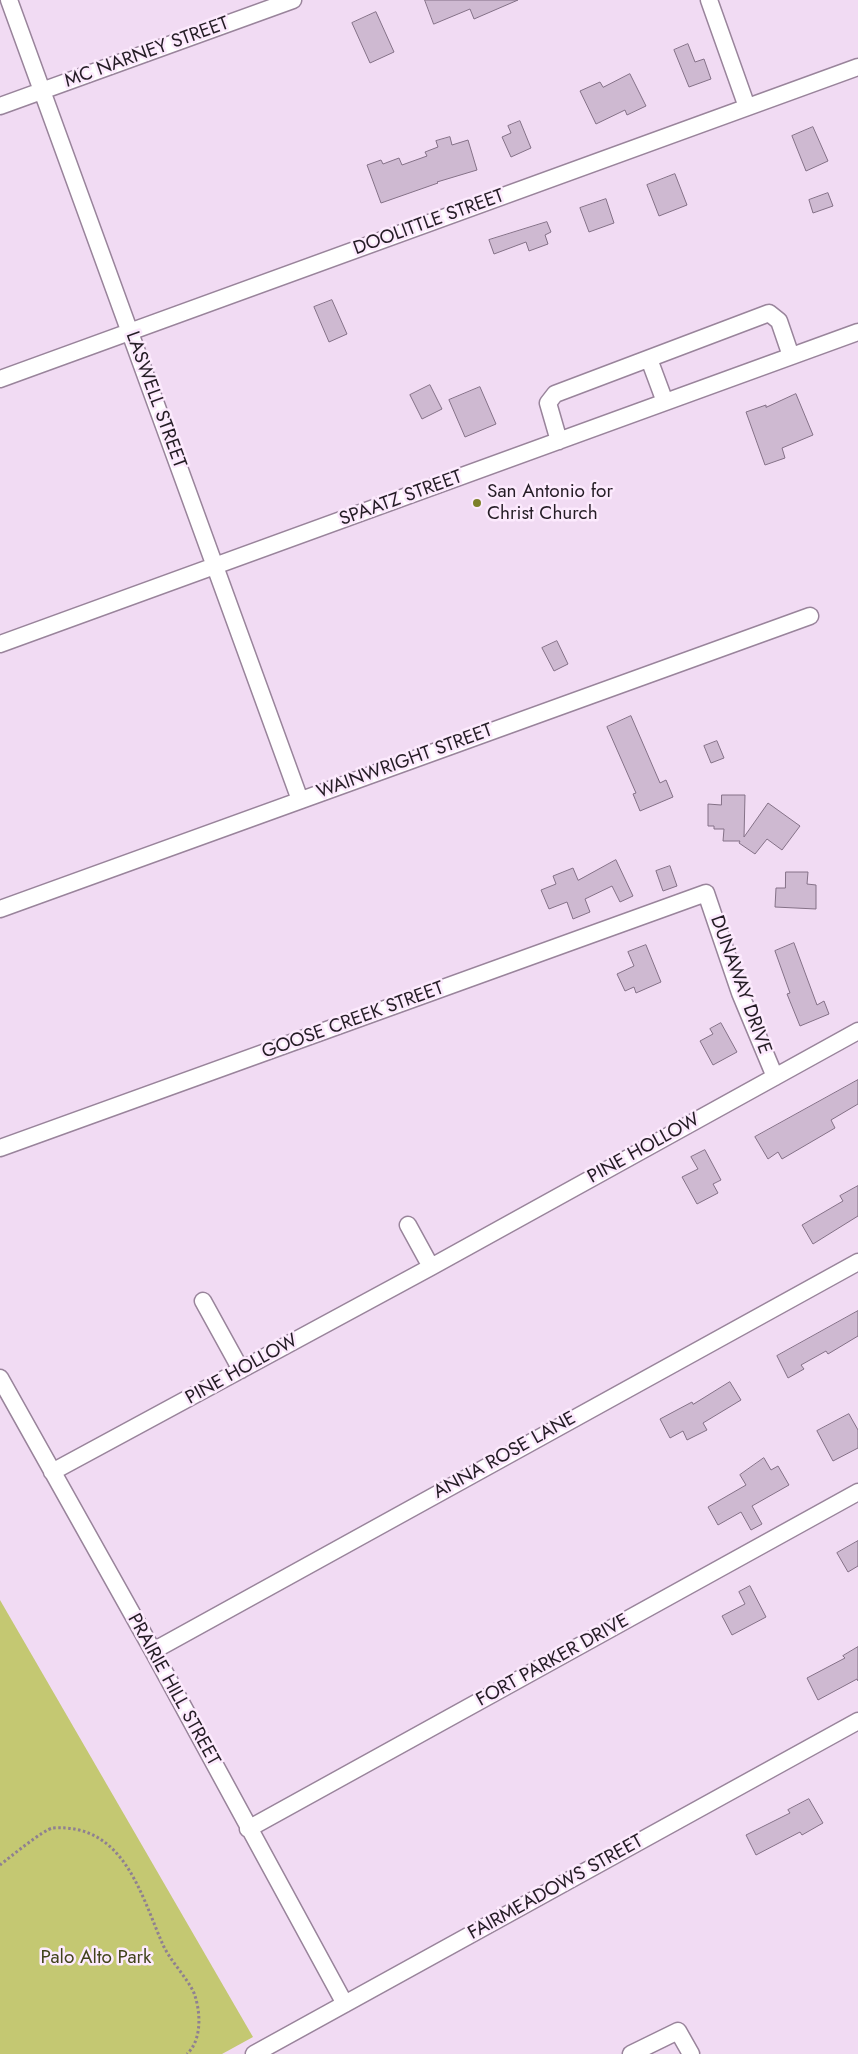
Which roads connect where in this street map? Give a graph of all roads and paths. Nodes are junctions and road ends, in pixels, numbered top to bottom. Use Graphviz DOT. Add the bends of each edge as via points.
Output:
graph roads {
  1 [pos="9,0"];
  2 [pos="293,0"];
  3 [pos="709,0"];
  4 [pos="858,67"];
  5 [pos="42,91"];
  6 [pos="0,106"];
  7 [pos="747,107"];
  8 [pos="130,332"];
  9 [pos="858,332"];
  10 [pos="792,356"];
  11 [pos="649,358"];
  12 [pos="0,379"];
  13 [pos="665,402"];
  14 [pos="559,441"];
  15 [pos="214,567"];
  16 [pos="810,616"];
  17 [pos="0,644"];
  18 [pos="300,800"];
  19 [pos="706,893"];
  20 [pos="0,910"];
  21 [pos="858,1031"];
  22 [pos="775,1077"];
  23 [pos="0,1148"];
  24 [pos="408,1226"];
  25 [pos="858,1262"];
  26 [pos="431,1266"];
  27 [pos="203,1301"];
  28 [pos="241,1370"];
  29 [pos="0,1378"];
  30 [pos="52,1472"];
  31 [pos="858,1492"];
  32 [pos="153,1650"];
  33 [pos="858,1721"];
  34 [pos="248,1829"];
  35 [pos="0,1865"];
  36 [pos="345,2004"];
  37 [pos="187,2054"];
  38 [pos="254,2054"];
  39 [pos="631,2054"];
  40 [pos="692,2054"];
  1 -- 5 [label="street, LASWELL STREET"];
  2 -- 5 [label="street, MC NARNEY STREET"];
  3 -- 7 [label="street"];
  4 -- 7 [label="street, DOOLITTLE STREET"];
  5 -- 6 [label="street, MC NARNEY STREET"];
  5 -- 8 [label="street, LASWELL STREET"];
  7 -- 8 [label="street, DOOLITTLE STREET"];
  8 -- 12 [label="street, DOOLITTLE STREET"];
  8 -- 15 [label="street, LASWELL STREET"];
  9 -- 10 [label="street, SPAATZ STREET"];
  10 -- 11 [label="street" via="779,321 769,313"];
  10 -- 13 [label="street, SPAATZ STREET"];
  11 -- 13 [label="street"];
  11 -- 14 [label="street" via="555,394 548,403"];
  13 -- 14 [label="street, SPAATZ STREET"];
  14 -- 15 [label="street, SPAATZ STREET"];
  15 -- 17 [label="street, SPAATZ STREET"];
  15 -- 18 [label="street, LASWELL STREET"];
  16 -- 18 [label="street, WAINWRIGHT STREET"];
  18 -- 20 [label="street, WAINWRIGHT STREET"];
  19 -- 22 [label="street, DUNAWAY DRIVE" via="740,993"];
  19 -- 23 [label="street, GOOSE CREEK STREET"];
  21 -- 22 [label="street, PINE HOLLOW"];
  22 -- 26 [label="street, PINE HOLLOW"];
  24 -- 26 [label="street"];
  25 -- 32 [label="street, ANNA ROSE LANE"];
  26 -- 28 [label="street, PINE HOLLOW"];
  27 -- 28 [label="street"];
  28 -- 30 [label="street, PINE HOLLOW"];
  29 -- 30 [label="street, PRAIRIE HILL STREET"];
  30 -- 32 [label="street, PRAIRIE HILL STREET"];
  31 -- 34 [label="street, FORT PARKER DRIVE"];
  32 -- 34 [label="street, PRAIRIE HILL STREET"];
  33 -- 36 [label="street, FAIRMEADOWS STREET"];
  34 -- 36 [label="street, PRAIRIE HILL STREET"];
  35 -- 37 [label="path" via="51,1828 83,1830 124,1860 140,1888 164,1948 194,1994 198,2036"];
  36 -- 38 [label="street, FAIRMEADOWS STREET"];
  39 -- 40 [label="street" via="678,2031"];
}
